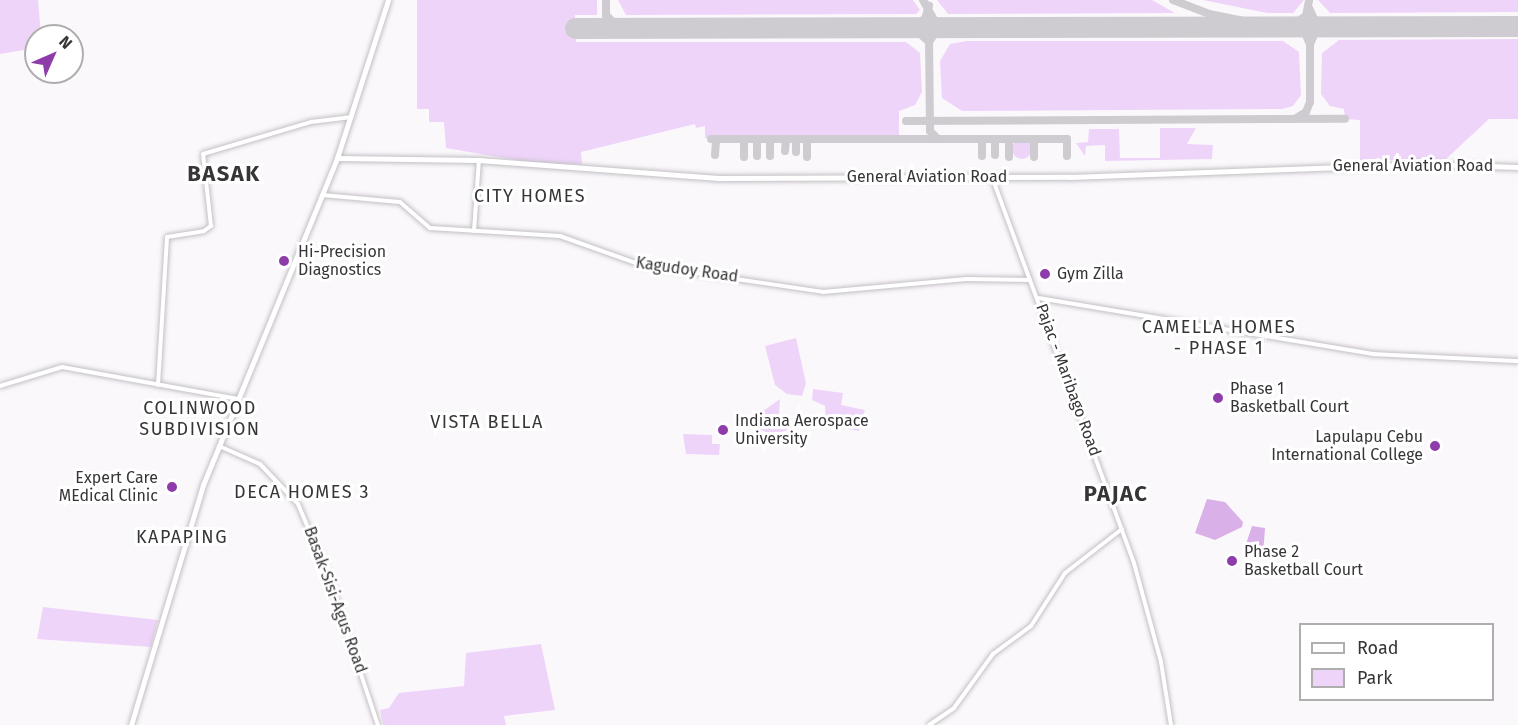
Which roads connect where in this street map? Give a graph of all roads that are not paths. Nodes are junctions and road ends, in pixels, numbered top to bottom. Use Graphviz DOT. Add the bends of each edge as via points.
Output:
graph roads {
  1 [pos="388,0"];
  2 [pos="352,117"];
  3 [pos="337,158"];
  4 [pos="479,160"];
  5 [pos="1518,168"];
  6 [pos="992,177"];
  7 [pos="322,195"];
  8 [pos="474,231"];
  9 [pos="1030,280"];
  10 [pos="1039,298"];
  11 [pos="1049,303"];
  12 [pos="1042,308"];
  13 [pos="1518,362"];
  14 [pos="158,385"];
  15 [pos="0,386"];
  16 [pos="238,399"];
  17 [pos="219,446"];
  18 [pos="1122,530"];
  19 [pos="131,725"];
  20 [pos="378,725"];
  21 [pos="929,725"];
  22 [pos="1171,725"];
  1 -- 2 [label="main road"];
  2 -- 3 [label="main road"];
  2 -- 14 [label="street" via="311,122 251,143 206,151 201,162 210,192 210,228 167,237"];
  3 -- 4 [label="main road, General Aviation Road"];
  3 -- 7 [label="main road"];
  4 -- 6 [label="main road, General Aviation Road" via="705,177"];
  4 -- 8 [label="street"];
  5 -- 6 [label="main road, General Aviation Road" via="1331,165"];
  6 -- 9 [label="street, Pajac - Maribago Road"];
  7 -- 8 [label="street, Kagudoy Road" via="400,202 423,225"];
  7 -- 16 [label="main road"];
  8 -- 9 [label="street, Kagudoy Road" via="560,236 641,265 823,292 966,279"];
  9 -- 10 [label="street, Pajac - Maribago Road"];
  10 -- 11 [label="street"];
  10 -- 12 [label="street, Pajac - Maribago Road"];
  11 -- 12 [label="street"];
  11 -- 13 [label="street" via="1374,354"];
  12 -- 18 [label="street, Pajac - Maribago Road"];
  14 -- 15 [label="street" via="62,367"];
  14 -- 16 [label="street"];
  16 -- 17 [label="main road"];
  17 -- 19 [label="main road" via="191,520"];
  17 -- 20 [label="street, Basak-Sisi-Agus Road" via="260,464 298,504 328,575"];
  18 -- 21 [label="street" via="1065,573 1031,626 993,654 954,708"];
  18 -- 22 [label="street, Pajac - Maribago Road" via="1149,613"];
}
